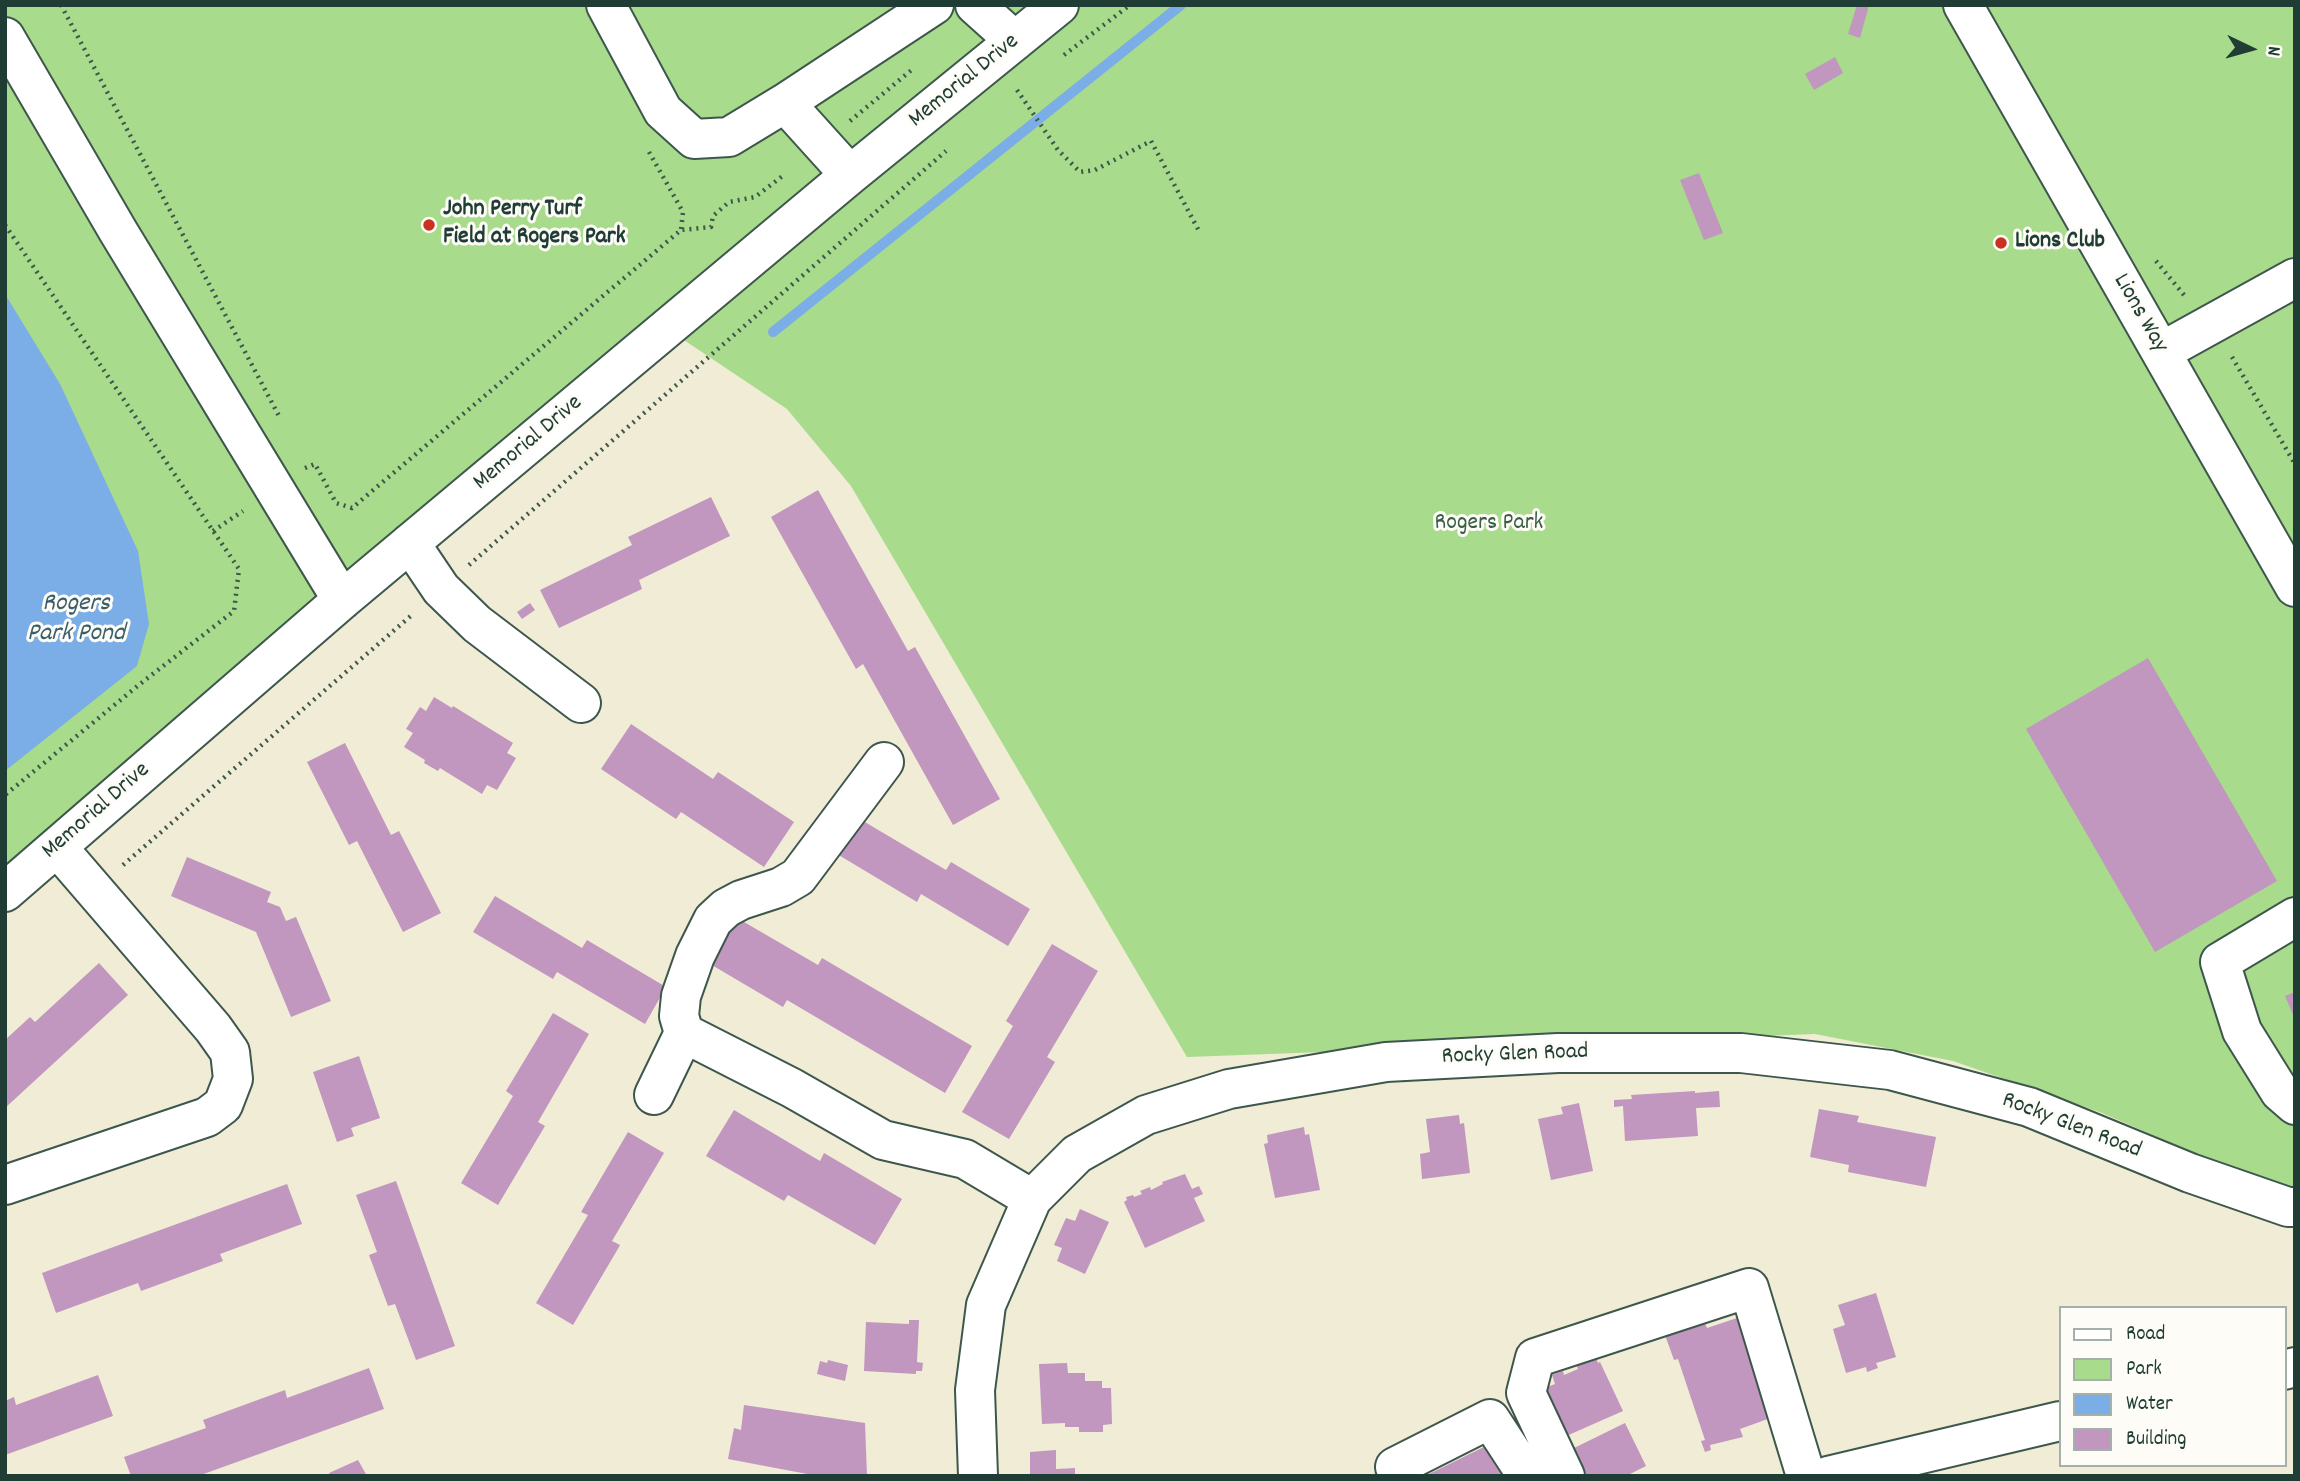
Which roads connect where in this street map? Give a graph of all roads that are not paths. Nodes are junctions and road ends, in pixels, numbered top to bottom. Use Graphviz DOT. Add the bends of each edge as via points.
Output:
graph roads {
  1 [pos="606,5"];
  2 [pos="934,5"];
  3 [pos="975,5"];
  4 [pos="1059,5"];
  5 [pos="1963,5"];
  6 [pos="5,37"];
  7 [pos="1015,41"];
  8 [pos="785,103"];
  9 [pos="850,175"];
  10 [pos="2295,278"];
  11 [pos="2161,352"];
  12 [pos="410,543"];
  13 [pos="2295,587"];
  14 [pos="342,600"];
  15 [pos="581,703"];
  16 [pos="884,762"];
  17 [pos="57,847"];
  18 [pos="5,892"];
  19 [pos="2295,917"];
  20 [pos="684,1033"];
  21 [pos="654,1095"];
  22 [pos="2295,1105"];
  23 [pos="5,1185"];
  24 [pos="1032,1199"];
  25 [pos="2295,1207"];
  26 [pos="2058,1421"];
  27 [pos="1395,1467"];
  28 [pos="978,1476"];
  29 [pos="1546,1476"];
  30 [pos="1565,1476"];
  31 [pos="1806,1476"];
  32 [pos="1828,1476"];
  1 -- 8 [label="street" via="663,111 694,139 729,137"];
  2 -- 8 [label="street"];
  3 -- 7 [label="street"];
  4 -- 7 [label="street, Memorial Drive"];
  5 -- 11 [label="street, Lions Way"];
  6 -- 14 [label="street"];
  7 -- 9 [label="street, Memorial Drive"];
  8 -- 9 [label="street"];
  9 -- 12 [label="street, Memorial Drive"];
  10 -- 11 [label="street"];
  11 -- 13 [label="street, Lions Way"];
  12 -- 14 [label="street, Memorial Drive"];
  12 -- 15 [label="street" via="441,589 477,624"];
  14 -- 17 [label="street, Memorial Drive"];
  16 -- 20 [label="street" via="798,877 741,900 713,920 681,996 679,1016"];
  17 -- 18 [label="street, Memorial Drive"];
  17 -- 23 [label="street" via="214,1028 230,1052 233,1079 223,1105 207,1117"];
  19 -- 22 [label="street" via="2220,962 2242,1031 2280,1092"];
  20 -- 21 [label="street"];
  20 -- 24 [label="street" via="883,1140 965,1160"];
  24 -- 25 [label="street, Rocky Glen Road" via="1077,1154 1146,1115 1229,1089 1386,1062 1558,1053 1741,1053 1890,1070 2029,1107 2190,1173"];
  24 -- 28 [label="street, Rocky Glen Road" via="986,1305 975,1390"];
  26 -- 32 [label="street"];
  27 -- 29 [label="street" via="1490,1419 1522,1468"];
  30 -- 31 [label="street" via="1526,1393 1535,1358 1749,1287"];
}
